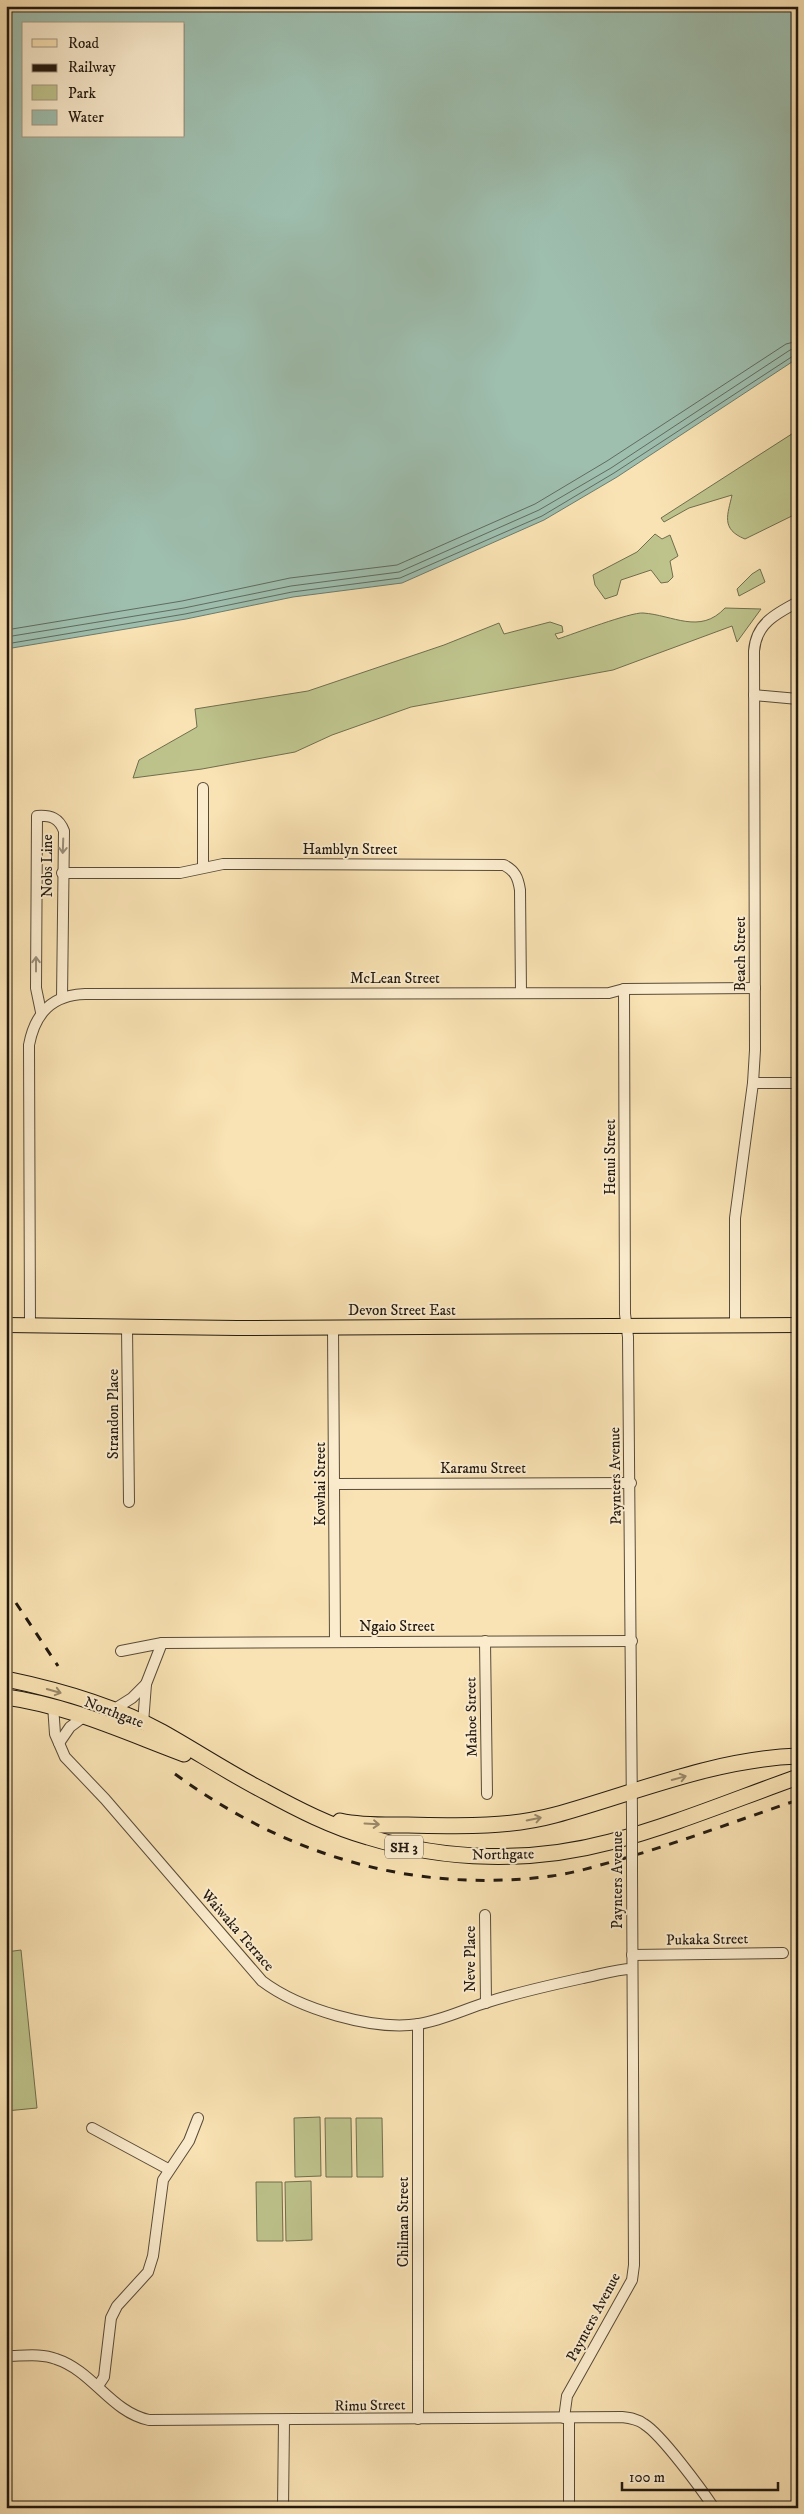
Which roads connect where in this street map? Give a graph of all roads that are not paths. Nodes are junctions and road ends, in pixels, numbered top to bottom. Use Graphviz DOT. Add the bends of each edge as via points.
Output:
graph roads {
  1 [pos="798,602"];
  2 [pos="754,695"];
  3 [pos="798,699"];
  4 [pos="202,788"];
  5 [pos="203,866"];
  6 [pos="62,873"];
  7 [pos="755,988"];
  8 [pos="624,989"];
  9 [pos="521,993"];
  10 [pos="62,998"];
  11 [pos="41,1012"];
  12 [pos="753,1083"];
  13 [pos="798,1083"];
  14 [pos="6,1325"];
  15 [pos="798,1325"];
  16 [pos="30,1326"];
  17 [pos="626,1326"];
  18 [pos="735,1326"];
  19 [pos="127,1327"];
  20 [pos="333,1327"];
  21 [pos="631,1482"];
  22 [pos="335,1484"];
  23 [pos="129,1502"];
  24 [pos="485,1641"];
  25 [pos="632,1641"];
  26 [pos="335,1642"];
  27 [pos="162,1643"];
  28 [pos="121,1651"];
  29 [pos="6,1679"];
  30 [pos="146,1684"];
  31 [pos="6,1697"];
  32 [pos="52,1705"];
  33 [pos="113,1710"];
  34 [pos="86,1715"];
  35 [pos="143,1723"];
  36 [pos="59,1743"];
  37 [pos="798,1756"];
  38 [pos="214,1765"];
  39 [pos="798,1777"];
  40 [pos="632,1791"];
  41 [pos="487,1794"];
  42 [pos="307,1813"];
  43 [pos="485,1915"];
  44 [pos="783,1953"];
  45 [pos="632,1955"];
  46 [pos="632,1969"];
  47 [pos="486,2003"];
  48 [pos="418,2024"];
  49 [pos="198,2118"];
  50 [pos="92,2128"];
  51 [pos="168,2169"];
  52 [pos="6,2356"];
  53 [pos="98,2386"];
  54 [pos="566,2418"];
  55 [pos="418,2419"];
  56 [pos="284,2420"];
  57 [pos="283,2508"];
  58 [pos="569,2508"];
  59 [pos="714,2508"];
  1 -- 2 [label="street, Beach Street" via="773,616 759,630 754,651"];
  2 -- 3 [label="street"];
  2 -- 7 [label="street, Beach Street"];
  4 -- 5 [label="street"];
  5 -- 6 [label="street, Hamblyn Street" via="155,874"];
  5 -- 9 [label="street, Hamblyn Street" via="504,865 513,870 520,890"];
  6 -- 10 [label="street, Nobs Line"];
  11 -- 6 [label="street, Nobs Line, one-way" via="36,988 37,816 52,816 61,825 64,832"];
  7 -- 8 [label="street, McLean Street"];
  7 -- 12 [label="street, Beach Street"];
  8 -- 9 [label="street, McLean Street" via="609,993"];
  8 -- 17 [label="street, Henui Street"];
  9 -- 10 [label="street, McLean Street" via="73,994"];
  10 -- 11 [label="street, McLean Street"];
  11 -- 16 [label="street" via="32,1032 29,1053"];
  12 -- 13 [label="street"];
  12 -- 18 [label="street, Beach Street" via="735,1218"];
  14 -- 16 [label="main road, Devon Street East"];
  15 -- 18 [label="main road, Devon Street East"];
  16 -- 19 [label="main road, Devon Street East"];
  17 -- 18 [label="main road, Devon Street East"];
  17 -- 20 [label="main road, Devon Street East"];
  17 -- 21 [label="street, Paynters Avenue"];
  19 -- 20 [label="main road, Devon Street East"];
  19 -- 23 [label="street, Strandon Place"];
  20 -- 22 [label="street, Kowhai Street"];
  21 -- 22 [label="street, Karamu Street"];
  21 -- 25 [label="street, Paynters Avenue"];
  22 -- 26 [label="street, Kowhai Street"];
  24 -- 25 [label="street, Ngaio Street"];
  24 -- 26 [label="street, Ngaio Street"];
  24 -- 41 [label="street, Mahoe Street"];
  25 -- 40 [label="street, Paynters Avenue"];
  26 -- 27 [label="street, Ngaio Street"];
  27 -- 28 [label="street, Ngaio Street"];
  27 -- 30 [label="street"];
  29 -- 33 [label="highway, Northgate / SH 3, one-way"];
  30 -- 33 [label="street"];
  30 -- 35 [label="street"];
  31 -- 32 [label="highway, Northgate / SH 3"];
  32 -- 34 [label="highway, Northgate / SH 3"];
  32 -- 36 [label="street, Waiwaka Terrace"];
  33 -- 35 [label="highway, Northgate / SH 3"];
  34 -- 36 [label="street" via="70,1727"];
  34 -- 38 [label="highway, Northgate / SH 3"];
  35 -- 38 [label="highway, Northgate / SH 3"];
  36 -- 48 [label="street, Waiwaka Terrace" via="64,1757 262,1981 279,1994 318,2010 373,2023"];
  40 -- 37 [label="highway, one-way" via="741,1762"];
  38 -- 42 [label="highway, Northgate / SH 3"];
  39 -- 42 [label="highway, Northgate / SH 3" via="610,1842 521,1856 460,1855 400,1846"];
  42 -- 40 [label="highway, one-way" via="346,1822 488,1826 555,1815"];
  40 -- 45 [label="street, Paynters Avenue, bridge"];
  43 -- 47 [label="street, Neve Place"];
  44 -- 45 [label="street, Pukaka Street"];
  45 -- 46 [label="street, Paynters Avenue"];
  46 -- 47 [label="street, Waiwaka Terrace" via="518,1992"];
  46 -- 54 [label="street, Paynters Avenue" via="632,2280 567,2396"];
  47 -- 48 [label="street, Waiwaka Terrace"];
  48 -- 55 [label="street, Chilman Street"];
  49 -- 51 [label="street" via="189,2141"];
  50 -- 51 [label="street"];
  51 -- 53 [label="street" via="160,2192 153,2256 148,2272 117,2306 112,2318 104,2377"];
  52 -- 53 [label="street, Rimu Street" via="55,2358 80,2371"];
  53 -- 56 [label="street, Rimu Street" via="129,2412 149,2420"];
  54 -- 55 [label="street, Rimu Street"];
  54 -- 58 [label="street, Paynters Avenue"];
  54 -- 59 [label="street, Rimu Street" via="622,2417 645,2424"];
  55 -- 56 [label="street, Rimu Street"];
  56 -- 57 [label="street"];
}
